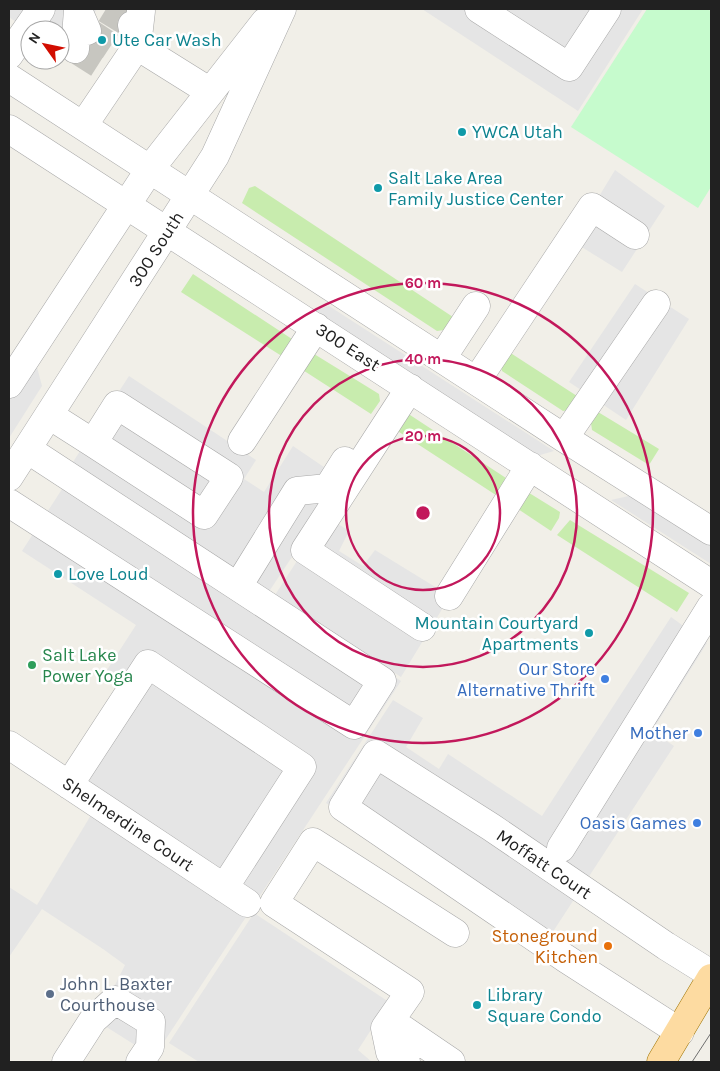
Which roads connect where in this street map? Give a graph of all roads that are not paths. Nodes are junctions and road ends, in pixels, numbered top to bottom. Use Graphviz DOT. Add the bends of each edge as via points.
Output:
graph roads {
  1 [pos="275,9"];
  2 [pos="282,9"];
  3 [pos="479,9"];
  4 [pos="607,9"];
  5 [pos="36,10"];
  6 [pos="9,55"];
  7 [pos="9,78"];
  8 [pos="209,91"];
  9 [pos="83,126"];
  10 [pos="9,128"];
  11 [pos="150,169"];
  12 [pos="191,196"];
  13 [pos="126,204"];
  14 [pos="168,231"];
  15 [pos="635,234"];
  16 [pos="656,304"];
  17 [pos="476,306"];
  18 [pos="316,327"];
  19 [pos="442,358"];
  20 [pos="477,380"];
  21 [pos="9,384"];
  22 [pos="404,384"];
  23 [pos="49,415"];
  24 [pos="564,438"];
  25 [pos="242,441"];
  26 [pos="93,443"];
  27 [pos="27,449"];
  28 [pos="530,466"];
  29 [pos="9,477"];
  30 [pos="9,503"];
  31 [pos="711,531"];
  32 [pos="245,575"];
  33 [pos="711,584"];
  34 [pos="448,596"];
  35 [pos="711,607"];
  36 [pos="422,627"];
  37 [pos="9,746"];
  38 [pos="69,785"];
  39 [pos="561,848"];
  40 [pos="224,888"];
  41 [pos="247,903"];
  42 [pos="455,932"];
  43 [pos="711,974"];
  44 [pos="711,978"];
  45 [pos="401,1028"];
  46 [pos="680,1032"];
  47 [pos="66,1062"];
  48 [pos="140,1062"];
  49 [pos="406,1062"];
  50 [pos="451,1062"];
  51 [pos="661,1062"];
  1 -- 8 [label="street"];
  2 -- 12 [label="street, 300 South" via="215,156"];
  3 -- 4 [label="street" via="569,67"];
  5 -- 6 [label="street"];
  7 -- 9 [label="street"];
  8 -- 9 [label="street" via="126,40"];
  8 -- 11 [label="street"];
  9 -- 11 [label="street"];
  10 -- 13 [label="street, 300 East"];
  11 -- 12 [label="street"];
  11 -- 13 [label="street"];
  12 -- 14 [label="street, 300 South"];
  12 -- 19 [label="street"];
  13 -- 14 [label="street, 300 East"];
  13 -- 21 [label="street"];
  14 -- 18 [label="street, 300 East"];
  14 -- 23 [label="street, 300 South"];
  15 -- 20 [label="street" via="592,207"];
  16 -- 24 [label="street"];
  17 -- 19 [label="street"];
  18 -- 22 [label="street, 300 East"];
  18 -- 25 [label="street"];
  19 -- 20 [label="street"];
  20 -- 24 [label="street"];
  22 -- 28 [label="street, 300 East"];
  22 -- 32 [label="street" via="328,488 297,491"];
  22 -- 36 [label="street" via="305,550"];
  23 -- 26 [label="street"];
  23 -- 27 [label="street, 300 South"];
  24 -- 31 [label="street"];
  26 -- 26 [label="street" via="204,515 229,477 117,405"];
  27 -- 29 [label="street, 300 South"];
  27 -- 30 [label="street" via="382,681 354,725"];
  28 -- 33 [label="street, 300 East"];
  28 -- 34 [label="street"];
  35 -- 39 [label="street"];
  37 -- 38 [label="street, Shelmerdine Court"];
  38 -- 40 [label="street, Shelmerdine Court"];
  38 -- 40 [label="street" via="148,664 302,767"];
  40 -- 41 [label="street, Shelmerdine Court"];
  42 -- 49 [label="street" via="313,842 274,902 410,992 386,1028 390,1052"];
  43 -- 46 [label="street, Moffatt Court" via="376,754 343,807"];
  44 -- 46 [label="main road"];
  45 -- 50 [label="street"];
  46 -- 51 [label="main road"];
  47 -- 48 [label="street" via="93,1020 115,1000 151,1022 150,1047"];
}
